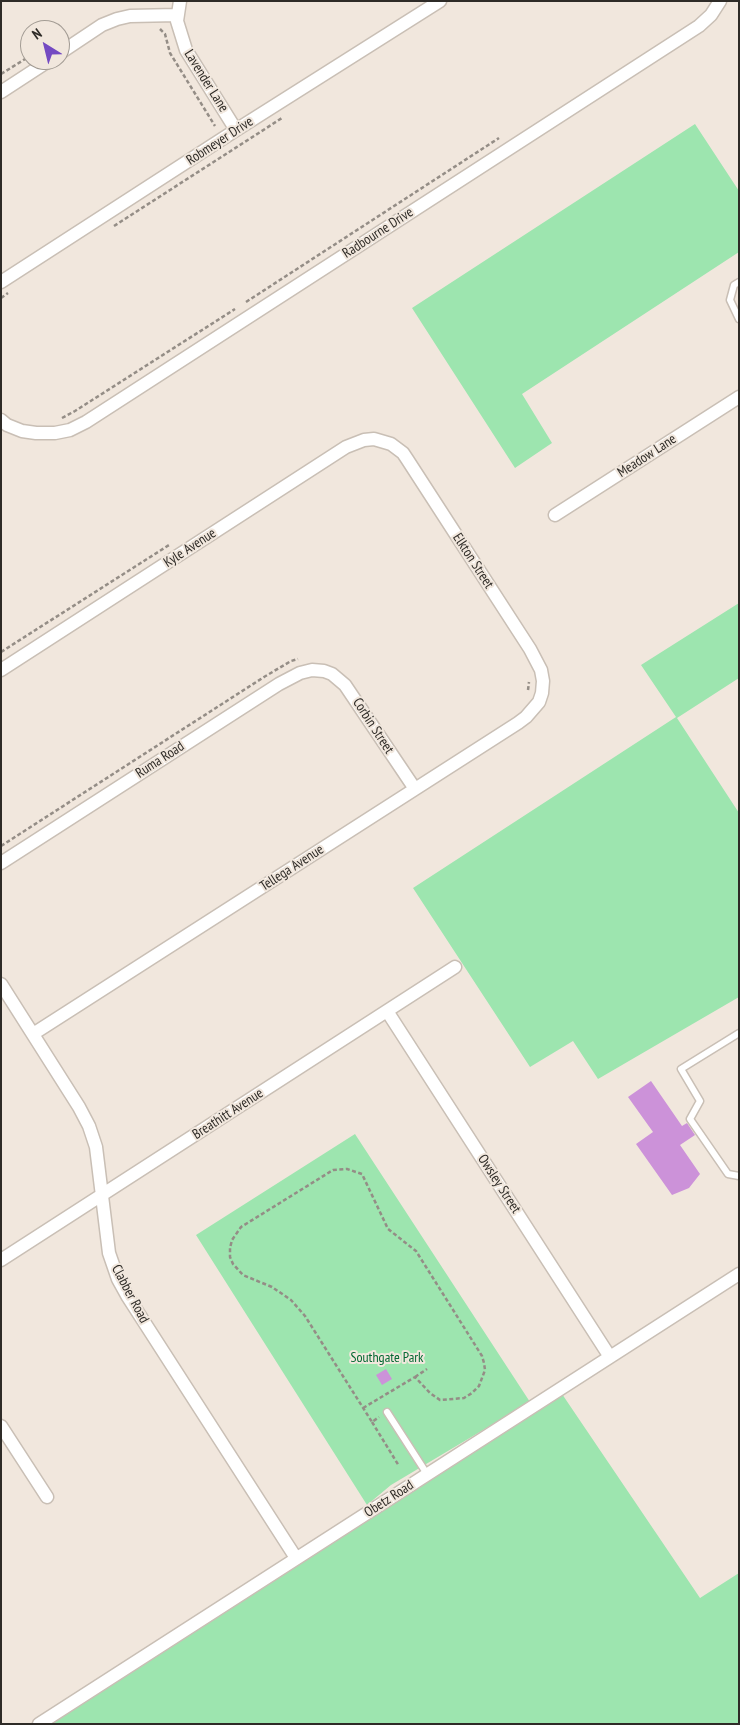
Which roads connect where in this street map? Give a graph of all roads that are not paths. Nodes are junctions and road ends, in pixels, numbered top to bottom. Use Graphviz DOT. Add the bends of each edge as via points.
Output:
graph roads {
  1 [pos="180,1"];
  2 [pos="440,1"];
  3 [pos="720,1"];
  4 [pos="177,14"];
  5 [pos="70,46"];
  6 [pos="35,70"];
  7 [pos="1,92"];
  8 [pos="236,130"];
  9 [pos="1,282"];
  10 [pos="739,282"];
  11 [pos="739,319"];
  12 [pos="739,397"];
  13 [pos="1,420"];
  14 [pos="384,441"];
  15 [pos="555,515"];
  16 [pos="1,670"];
  17 [pos="324,670"];
  18 [pos="542,693"];
  19 [pos="415,789"];
  20 [pos="1,863"];
  21 [pos="455,967"];
  22 [pos="1,984"];
  23 [pos="386,1011"];
  24 [pos="739,1033"];
  25 [pos="33,1034"];
  26 [pos="739,1176"];
  27 [pos="103,1195"];
  28 [pos="1,1260"];
  29 [pos="739,1274"];
  30 [pos="610,1357"];
  31 [pos="387,1412"];
  32 [pos="1,1426"];
  33 [pos="427,1474"];
  34 [pos="47,1496"];
  35 [pos="296,1558"];
  36 [pos="38,1724"];
  1 -- 4 [label="street, Lavender Lane"];
  2 -- 8 [label="street, Robmeyer Drive"];
  3 -- 13 [label="street, Radbourne Drive" via="699,26 86,422 70,430 36,433 22,431"];
  4 -- 5 [label="street" via="117,19"];
  4 -- 8 [label="street, Lavender Lane" via="186,50"];
  6 -- 7 [label="street"];
  8 -- 9 [label="street, Robmeyer Drive"];
  10 -- 11 [label="lane" via="734,285 730,300"];
  12 -- 15 [label="street, Meadow Lane"];
  14 -- 16 [label="street, Kyle Avenue" via="364,440 346,447"];
  14 -- 18 [label="street, Elkton Street" via="407,459 530,649 541,670"];
  17 -- 19 [label="street, Corbin Street" via="351,692"];
  17 -- 20 [label="street, Ruma Road" via="300,673 279,684"];
  18 -- 19 [label="street, Tellega Avenue" via="526,717"];
  19 -- 25 [label="street, Tellega Avenue"];
  21 -- 23 [label="street, Breathitt Avenue"];
  22 -- 25 [label="street, Clabber Road"];
  23 -- 27 [label="street, Breathitt Avenue"];
  23 -- 30 [label="street, Owsley Street"];
  24 -- 26 [label="lane" via="680,1069 700,1101 690,1119 728,1174"];
  25 -- 27 [label="street, Clabber Road" via="89,1126 96,1147"];
  27 -- 28 [label="street, Breathitt Avenue"];
  27 -- 35 [label="street, Clabber Road" via="110,1254 122,1285"];
  29 -- 30 [label="street, Obetz Road"];
  30 -- 33 [label="street, Obetz Road"];
  31 -- 33 [label="lane"];
  32 -- 34 [label="street"];
  33 -- 35 [label="street, Obetz Road"];
  35 -- 36 [label="street, Obetz Road"];
}
